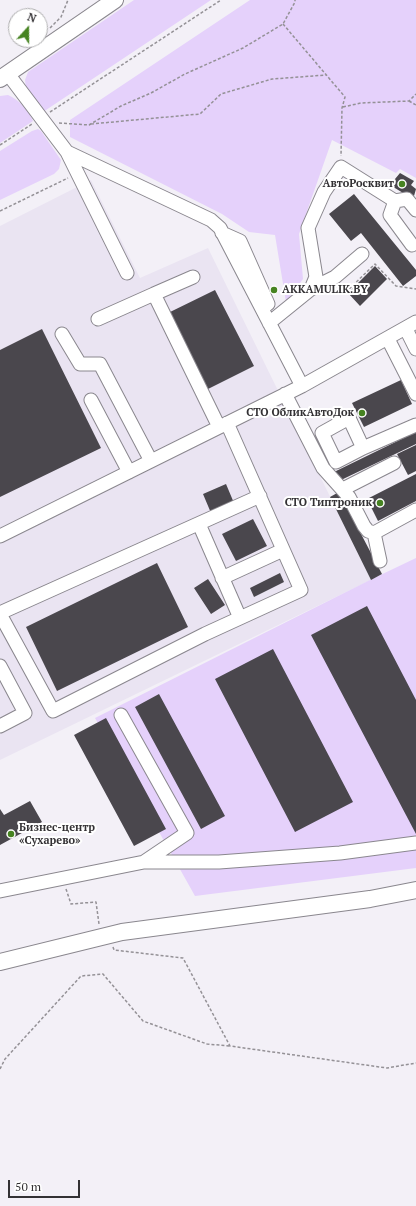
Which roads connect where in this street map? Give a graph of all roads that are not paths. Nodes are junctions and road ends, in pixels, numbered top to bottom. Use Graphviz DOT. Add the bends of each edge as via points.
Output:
graph roads {
  1 [pos="115,0"];
  2 [pos="4,77"];
  3 [pos="66,152"];
  4 [pos="395,201"];
  5 [pos="416,210"];
  6 [pos="412,245"];
  7 [pos="362,254"];
  8 [pos="126,273"];
  9 [pos="192,277"];
  10 [pos="310,290"];
  11 [pos="154,294"];
  12 [pos="98,319"];
  13 [pos="272,321"];
  14 [pos="411,326"];
  15 [pos="62,334"];
  16 [pos="388,339"];
  17 [pos="416,349"];
  18 [pos="302,386"];
  19 [pos="285,394"];
  20 [pos="416,394"];
  21 [pos="92,400"];
  22 [pos="223,425"];
  23 [pos="416,425"];
  24 [pos="363,448"];
  25 [pos="150,461"];
  26 [pos="394,463"];
  27 [pos="129,472"];
  28 [pos="343,488"];
  29 [pos="260,496"];
  30 [pos="416,510"];
  31 [pos="199,524"];
  32 [pos="374,533"];
  33 [pos="0,536"];
  34 [pos="284,550"];
  35 [pos="380,562"];
  36 [pos="222,578"];
  37 [pos="0,613"];
  38 [pos="240,618"];
  39 [pos="0,666"];
  40 [pos="121,716"];
  41 [pos="0,726"];
  42 [pos="416,843"];
  43 [pos="144,862"];
  44 [pos="416,890"];
  45 [pos="0,891"];
  46 [pos="0,962"];
  1 -- 2 [label="main road"];
  2 -- 3 [label="lane"];
  3 -- 8 [label="lane"];
  3 -- 13 [label="lane" via="211,220 220,228"];
  4 -- 5 [label="lane" via="407,199"];
  4 -- 6 [label="lane" via="390,215"];
  4 -- 10 [label="lane" via="341,167 324,192 308,228 316,277"];
  7 -- 10 [label="lane" via="334,278"];
  9 -- 11 [label="lane"];
  10 -- 13 [label="lane"];
  11 -- 12 [label="lane"];
  11 -- 22 [label="lane"];
  13 -- 18 [label="lane"];
  14 -- 16 [label="lane"];
  14 -- 17 [label="lane"];
  15 -- 25 [label="lane" via="80,364 100,364"];
  16 -- 18 [label="lane"];
  16 -- 20 [label="lane"];
  18 -- 19 [label="lane"];
  19 -- 22 [label="lane"];
  19 -- 28 [label="lane" via="323,468"];
  21 -- 27 [label="lane"];
  22 -- 25 [label="lane"];
  22 -- 29 [label="lane"];
  23 -- 24 [label="lane"];
  25 -- 27 [label="lane"];
  26 -- 28 [label="lane"];
  27 -- 33 [label="lane"];
  28 -- 32 [label="lane" via="364,526"];
  29 -- 31 [label="lane"];
  29 -- 34 [label="lane"];
  30 -- 32 [label="lane"];
  31 -- 36 [label="lane"];
  31 -- 37 [label="lane"];
  32 -- 35 [label="lane"];
  34 -- 36 [label="lane"];
  34 -- 38 [label="lane" via="301,590"];
  36 -- 38 [label="lane"];
  37 -- 38 [label="lane" via="53,711"];
  39 -- 41 [label="lane" via="25,713"];
  40 -- 43 [label="lane" via="187,833"];
  42 -- 43 [label="lane" via="340,853 232,861"];
  43 -- 45 [label="lane"];
  44 -- 46 [label="main road" via="370,899 122,932"];
}
